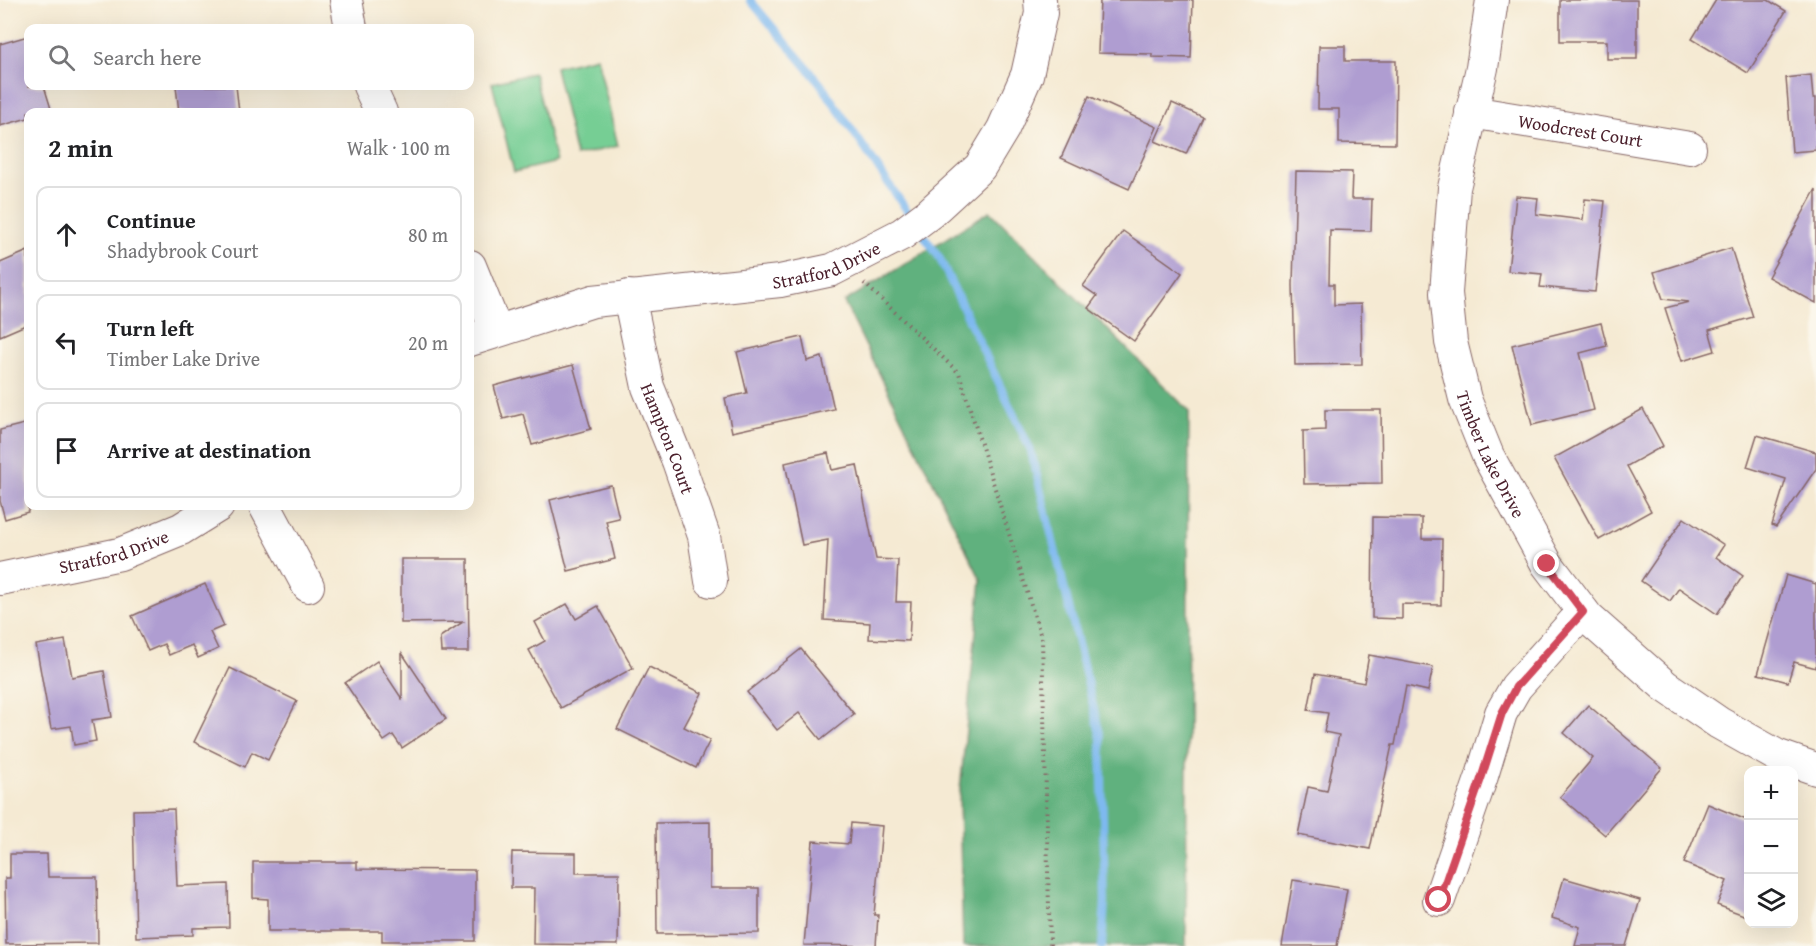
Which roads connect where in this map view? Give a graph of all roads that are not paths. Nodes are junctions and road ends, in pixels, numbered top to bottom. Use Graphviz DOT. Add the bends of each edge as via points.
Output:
graph roads {
  1 [pos="346,0"];
  2 [pos="1040,0"];
  3 [pos="1492,0"];
  4 [pos="350,24"];
  5 [pos="371,90"];
  6 [pos="379,108"];
  7 [pos="1471,112"];
  8 [pos="1690,148"];
  9 [pos="474,287"];
  10 [pos="629,296"];
  11 [pos="483,335"];
  12 [pos="212,510"];
  13 [pos="267,510"];
  14 [pos="0,579"];
  15 [pos="711,581"];
  16 [pos="308,586"];
  17 [pos="1583,612"];
  18 [pos="1816,769"];
  19 [pos="1439,900"];
  1 -- 4 [label="street"];
  2 -- 10 [label="street, Stratford Drive" via="1041,13 1027,75 981,167 902,234 832,270 780,281"];
  3 -- 7 [label="street, Timber Lake Drive"];
  5 -- 6 [label="street"];
  7 -- 8 [label="street, Woodcrest Court"];
  7 -- 17 [label="street, Timber Lake Drive" via="1454,188 1446,293 1451,342 1465,399 1488,456 1547,564"];
  9 -- 11 [label="street"];
  10 -- 11 [label="street, Stratford Drive" via="593,301"];
  10 -- 15 [label="street, Hampton Court" via="648,387 704,536"];
  12 -- 14 [label="street, Stratford Drive" via="181,529 120,554"];
  13 -- 16 [label="street"];
  17 -- 18 [label="street, Timber Lake Drive" via="1665,686 1719,723 1776,755"];
  17 -- 19 [label="street" via="1516,687 1502,713"];
}
